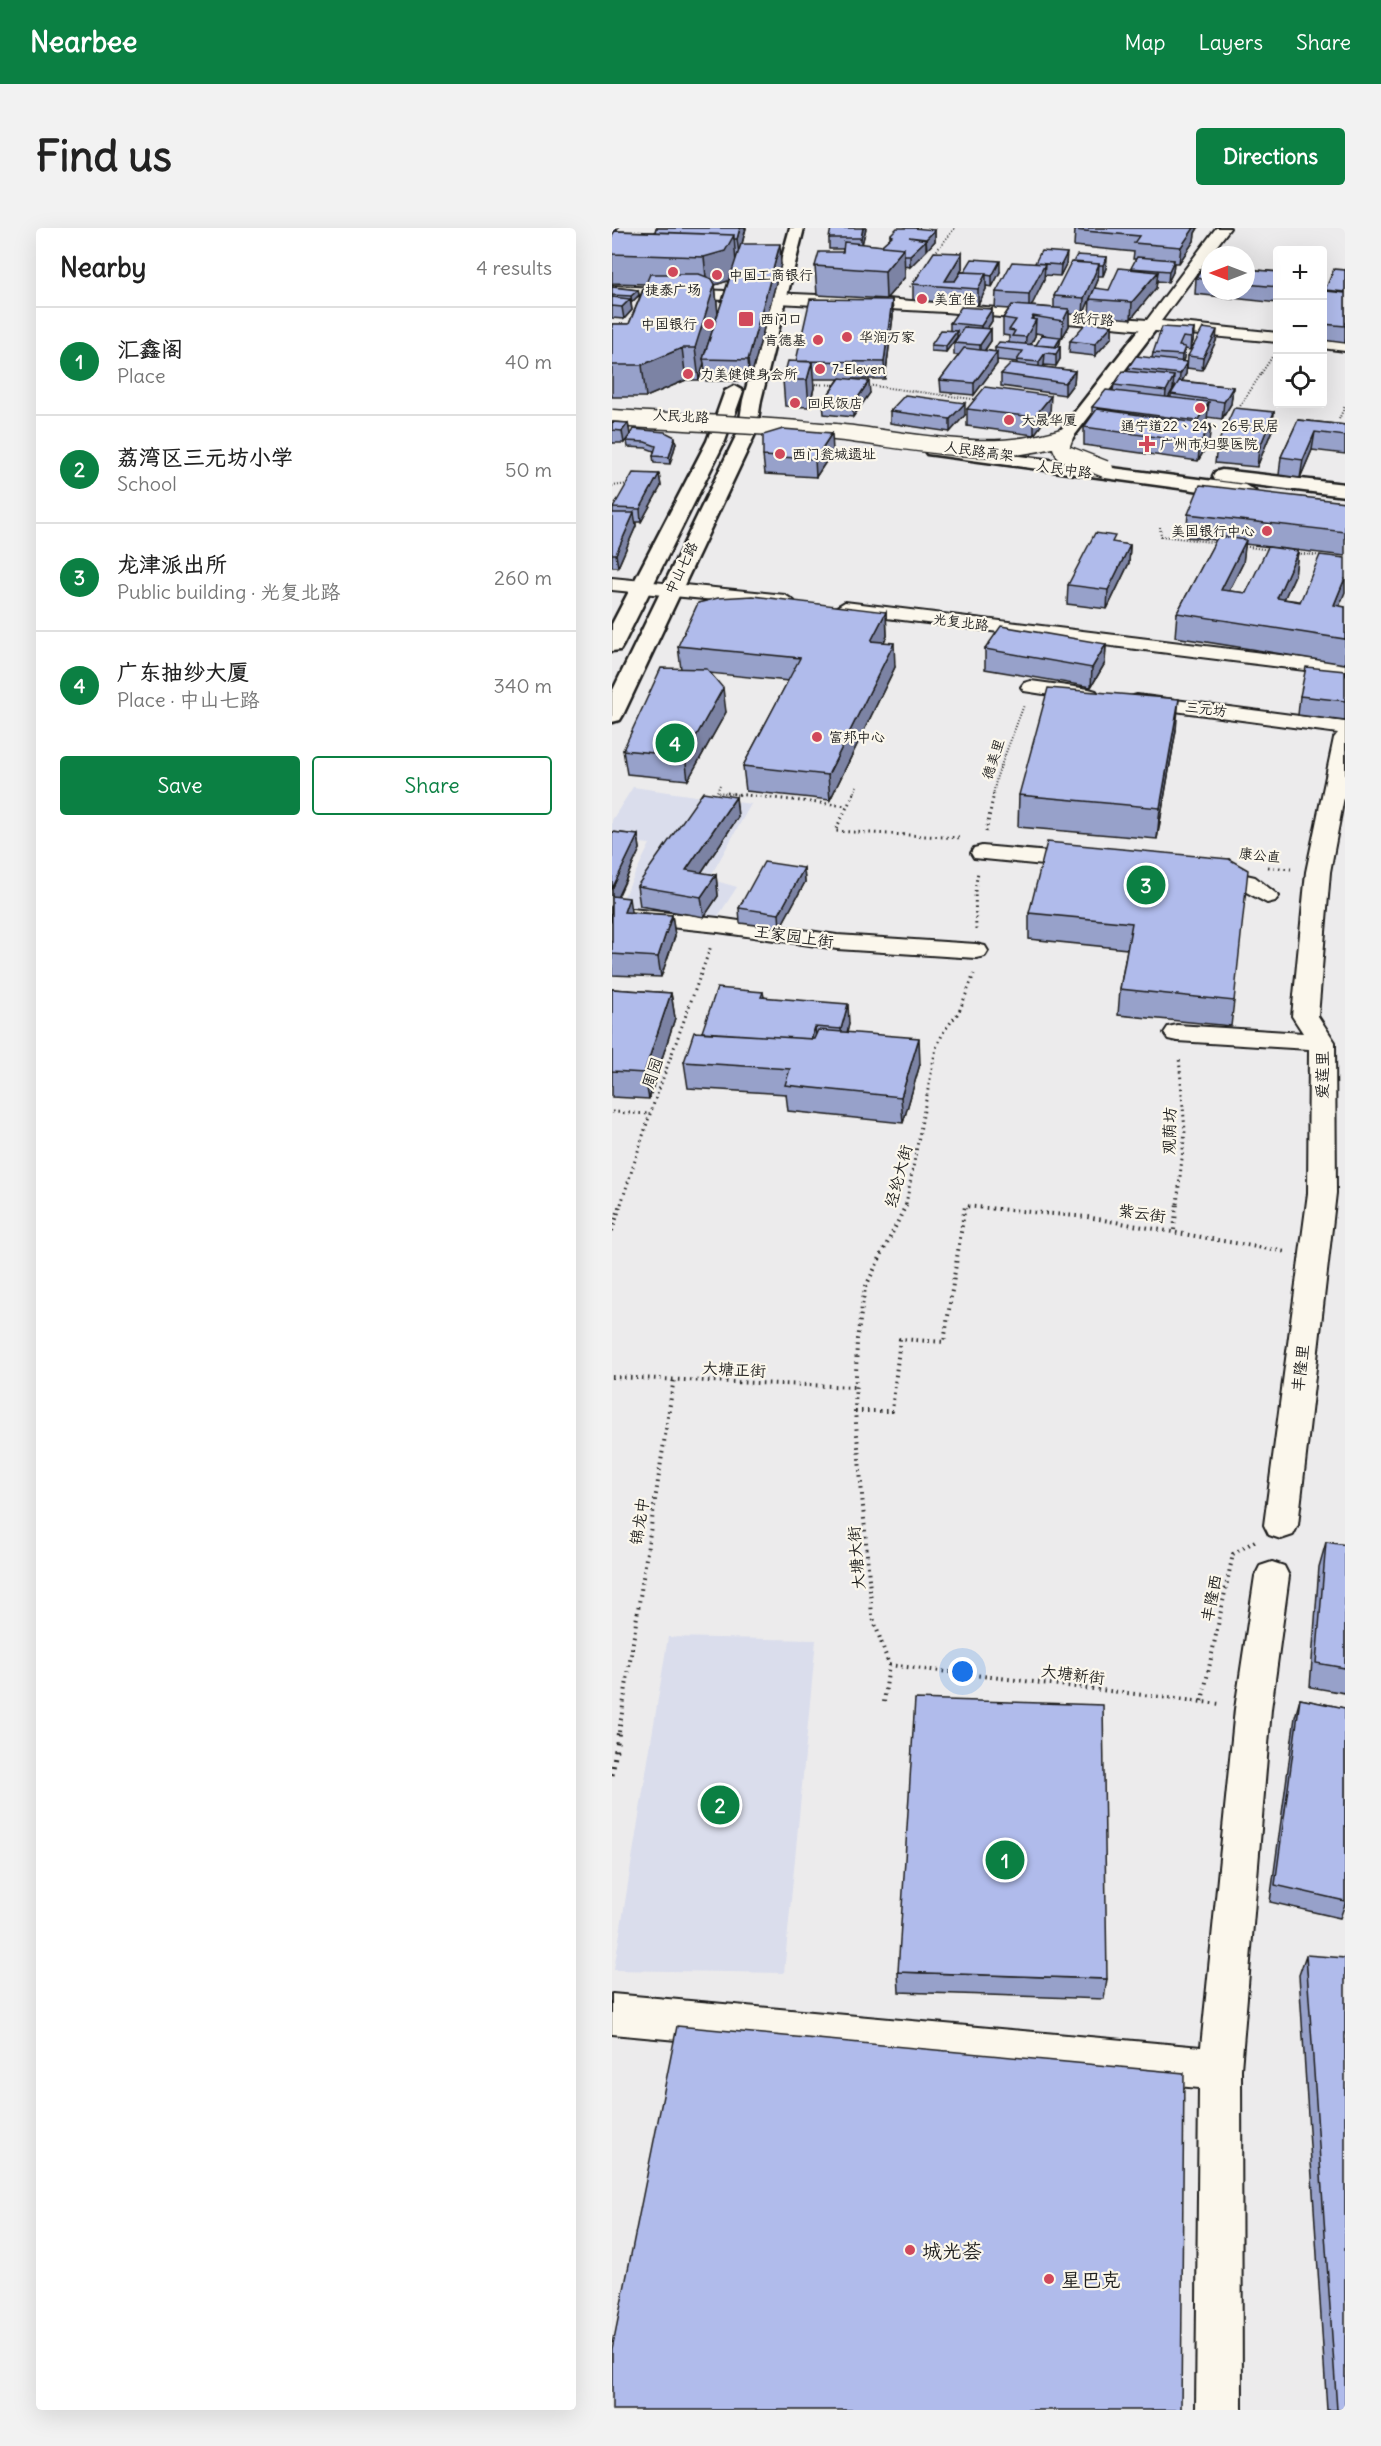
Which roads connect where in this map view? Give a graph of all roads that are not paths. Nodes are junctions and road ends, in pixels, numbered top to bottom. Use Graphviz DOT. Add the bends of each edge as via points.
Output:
graph roads {
  1 [pos="783,228"];
  2 [pos="797,228"];
  3 [pos="1222,228"];
  4 [pos="612,290"];
  5 [pos="763,296"];
  6 [pos="781,297"];
  7 [pos="1152,324"];
  8 [pos="754,327"];
  9 [pos="1273,337"];
  10 [pos="1327,344"];
  11 [pos="1345,346"];
  12 [pos="738,379"];
  13 [pos="612,412"];
  14 [pos="612,418"];
  15 [pos="612,424"];
  16 [pos="723,425"];
  17 [pos="748,426"];
  18 [pos="1065,436"];
  19 [pos="922,443"];
  20 [pos="1105,469"];
  21 [pos="1345,490"];
  22 [pos="1345,496"];
  23 [pos="1345,503"];
  24 [pos="612,584"];
  25 [pos="642,586"];
  26 [pos="672,588"];
  27 [pos="799,603"];
  28 [pos="823,606"];
  29 [pos="612,645"];
  30 [pos="1345,669"];
  31 [pos="1030,687"];
  32 [pos="612,715"];
  33 [pos="1345,728"];
  34 [pos="1345,738"];
  35 [pos="1341,784"];
  36 [pos="983,846"];
  37 [pos="1111,864"];
  38 [pos="1180,871"];
  39 [pos="1268,896"];
  40 [pos="612,914"];
  41 [pos="976,951"];
  42 [pos="1177,1033"];
  43 [pos="1322,1042"];
  44 [pos="1332,1213"];
  45 [pos="1281,1526"];
  46 [pos="1272,1576"];
  47 [pos="612,2014"];
  48 [pos="1220,2069"];
  49 [pos="1219,2410"];
  1 -- 5 [label="main road"];
  2 -- 6 [label="main road, 中山七路"];
  3 -- 7 [label="street"];
  4 -- 5 [label="street, 纸行路"];
  5 -- 6 [label="street, 纸行路"];
  5 -- 8 [label="main road"];
  6 -- 7 [label="street, 纸行路"];
  6 -- 17 [label="main road, 中山七路"];
  7 -- 9 [label="street, 纸行路"];
  7 -- 18 [label="main road"];
  10 -- 11 [label="street"];
  12 -- 16 [label="main road, 中山七路"];
  13 -- 16 [label="main road, 人民北路"];
  14 -- 19 [label="main road, 人民路高架, bridge" via="837,432"];
  15 -- 16 [label="main road, 人民北路"];
  16 -- 17 [label="main road, 人民北路"];
  16 -- 25 [label="main road, 中山七路"];
  17 -- 21 [label="main road, 人民中路" via="865,429"];
  17 -- 23 [label="main road, 人民中路"];
  17 -- 26 [label="main road, 中山七路"];
  18 -- 19 [label="main road, bridge" via="1039,447 1006,450"];
  18 -- 20 [label="main road, bridge" via="1061,447 1064,453"];
  19 -- 20 [label="main road, 人民路高架, bridge"];
  20 -- 22 [label="main road, 人民路高架"];
  24 -- 25 [label="street"];
  25 -- 26 [label="street"];
  25 -- 29 [label="main road, 中山七路"];
  26 -- 27 [label="street"];
  26 -- 32 [label="main road, 中山七路"];
  28 -- 30 [label="street, 光复北路"];
  31 -- 33 [label="street, 三元坊"];
  34 -- 35 [label="street, 爱莲里"];
  35 -- 43 [label="street, 爱莲里" via="1305,1016"];
  36 -- 37 [label="street"];
  38 -- 39 [label="street" via="1226,875 1252,883"];
  40 -- 41 [label="street, 王家园上街" via="837,942"];
  42 -- 43 [label="street"];
  43 -- 44 [label="street, 爱莲里" via="1322,1193"];
  44 -- 45 [label="street, 丰隆里" via="1314,1258"];
  46 -- 48 [label="street" via="1253,1709"];
  47 -- 48 [label="street"];
  48 -- 49 [label="street"];
}
